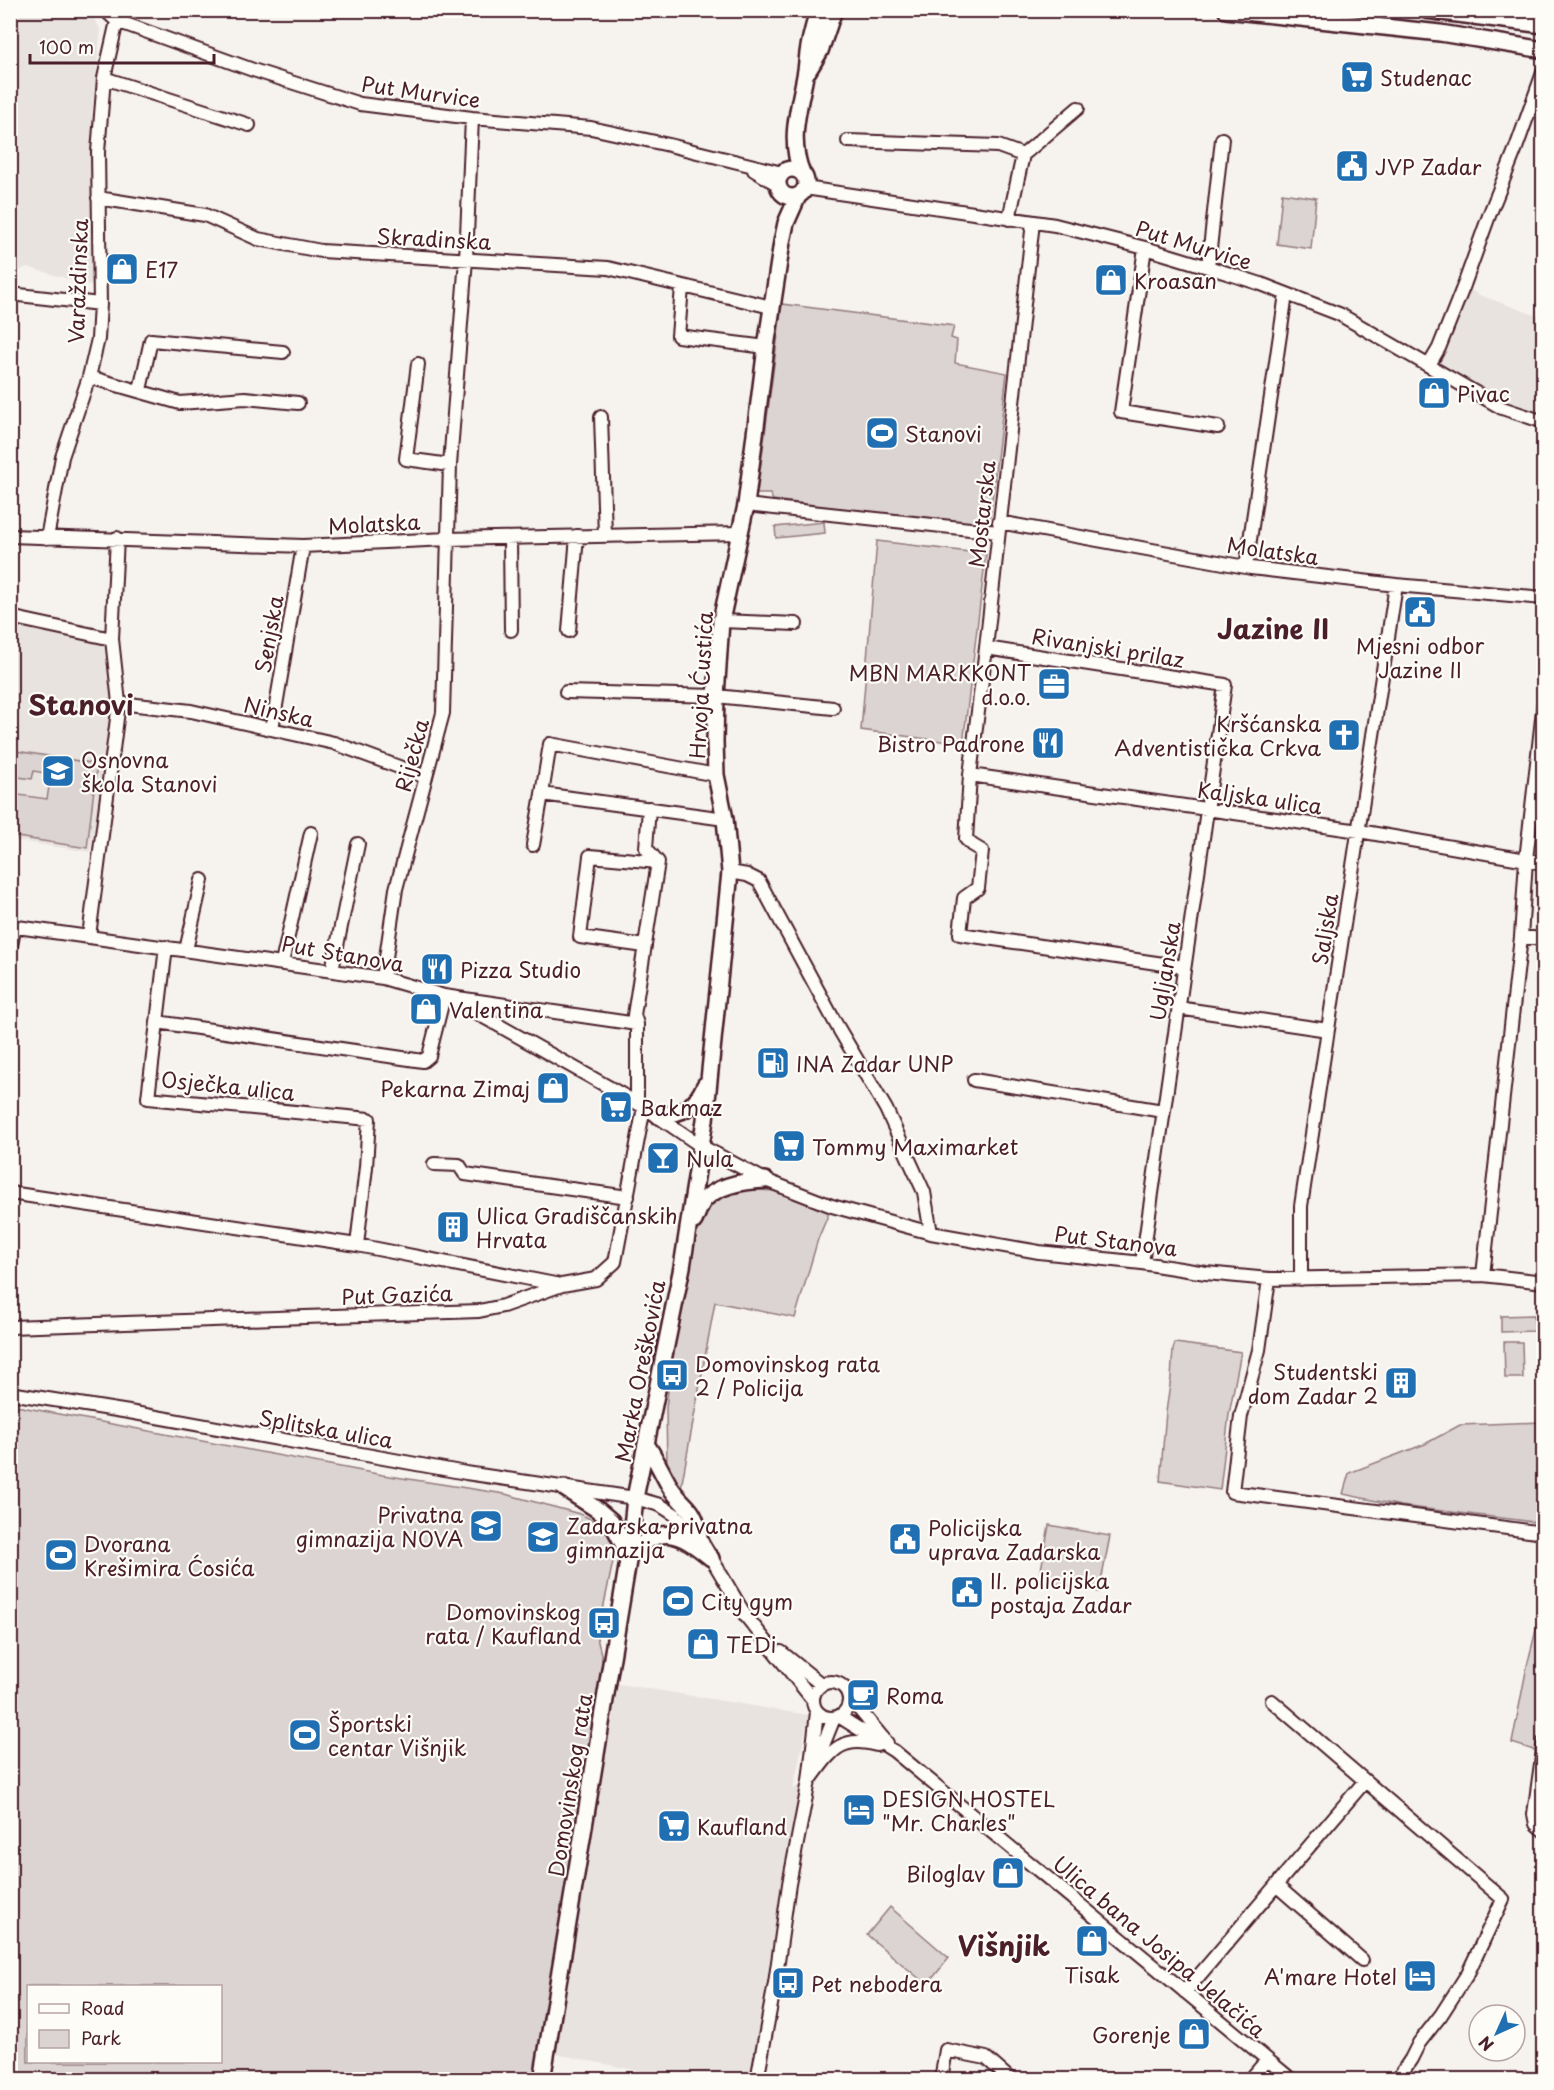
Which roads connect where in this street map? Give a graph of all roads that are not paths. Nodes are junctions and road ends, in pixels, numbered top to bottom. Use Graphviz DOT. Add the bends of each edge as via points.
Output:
graph roads {
  1 [pos="105,10"];
  2 [pos="834,10"];
  3 [pos="844,10"];
  4 [pos="1226,10"];
  5 [pos="1426,10"];
  6 [pos="815,15"];
  7 [pos="117,21"];
  8 [pos="1544,25"];
  9 [pos="829,30"];
  10 [pos="1544,50"];
  11 [pos="1544,70"];
  12 [pos="805,76"];
  13 [pos="104,78"];
  14 [pos="1078,108"];
  15 [pos="472,118"];
  16 [pos="249,125"];
  17 [pos="795,133"];
  18 [pos="1222,139"];
  19 [pos="848,141"];
  20 [pos="1023,155"];
  21 [pos="780,183"];
  22 [pos="802,186"];
  23 [pos="98,198"];
  24 [pos="1009,219"];
  25 [pos="1033,222"];
  26 [pos="786,223"];
  27 [pos="1145,248"];
  28 [pos="466,259"];
  29 [pos="1208,267"];
  30 [pos="682,287"];
  31 [pos="10,294"];
  32 [pos="1286,294"];
  33 [pos="100,304"];
  34 [pos="771,307"];
  35 [pos="766,347"];
  36 [pos="283,352"];
  37 [pos="418,364"];
  38 [pos="1429,365"];
  39 [pos="89,377"];
  40 [pos="140,390"];
  41 [pos="298,403"];
  42 [pos="601,417"];
  43 [pos="1544,422"];
  44 [pos="1218,426"];
  45 [pos="450,465"];
  46 [pos="746,505"];
  47 [pos="999,527"];
  48 [pos="740,533"];
  49 [pos="605,535"];
  50 [pos="10,536"];
  51 [pos="577,536"];
  52 [pos="47,538"];
  53 [pos="117,538"];
  54 [pos="510,538"];
  55 [pos="447,539"];
  56 [pos="303,546"];
  57 [pos="1246,567"];
  58 [pos="1396,585"];
  59 [pos="1544,598"];
  60 [pos="10,617"];
  61 [pos="721,621"];
  62 [pos="796,624"];
  63 [pos="511,630"];
  64 [pos="569,630"];
  65 [pos="112,639"];
  66 [pos="986,648"];
  67 [pos="1225,685"];
  68 [pos="566,692"];
  69 [pos="716,696"];
  70 [pos="1544,701"];
  71 [pos="119,703"];
  72 [pos="832,708"];
  73 [pos="272,729"];
  74 [pos="716,775"];
  75 [pos="970,775"];
  76 [pos="426,777"];
  77 [pos="542,794"];
  78 [pos="649,808"];
  79 [pos="1208,809"];
  80 [pos="725,819"];
  81 [pos="1359,831"];
  82 [pos="311,833"];
  83 [pos="358,844"];
  84 [pos="532,845"];
  85 [pos="1526,860"];
  86 [pos="658,862"];
  87 [pos="1544,863"];
  88 [pos="730,872"];
  89 [pos="202,880"];
  90 [pos="13,926"];
  91 [pos="89,936"];
  92 [pos="1521,937"];
  93 [pos="1544,939"];
  94 [pos="645,946"];
  95 [pos="166,947"];
  96 [pos="10,950"];
  97 [pos="186,950"];
  98 [pos="282,963"];
  99 [pos="1184,967"];
  100 [pos="332,970"];
  101 [pos="383,978"];
  102 [pos="444,996"];
  103 [pos="1178,1008"];
  104 [pos="157,1022"];
  105 [pos="636,1024"];
  106 [pos="1328,1030"];
  107 [pos="710,1074"];
  108 [pos="974,1080"];
  109 [pos="641,1105"];
  110 [pos="1163,1111"];
  111 [pos="659,1116"];
  112 [pos="701,1146"];
  113 [pos="434,1164"];
  114 [pos="765,1180"];
  115 [pos="10,1193"];
  116 [pos="628,1197"];
  117 [pos="931,1233"];
  118 [pos="685,1244"];
  119 [pos="357,1245"];
  120 [pos="1142,1263"];
  121 [pos="1483,1275"];
  122 [pos="1269,1279"];
  123 [pos="1301,1280"];
  124 [pos="1544,1282"];
  125 [pos="561,1285"];
  126 [pos="10,1327"];
  127 [pos="10,1393"];
  128 [pos="646,1444"];
  129 [pos="564,1488"];
  130 [pos="635,1498"];
  131 [pos="1544,1533"];
  132 [pos="699,1537"];
  133 [pos="629,1555"];
  134 [pos="711,1558"];
  135 [pos="762,1636"];
  136 [pos="822,1685"];
  137 [pos="849,1697"];
  138 [pos="1272,1701"];
  139 [pos="815,1706"];
  140 [pos="837,1718"];
  141 [pos="1544,1742"];
  142 [pos="894,1751"];
  143 [pos="809,1781"];
  144 [pos="1365,1781"];
  145 [pos="1544,1831"];
  146 [pos="1276,1885"];
  147 [pos="1362,1960"];
  148 [pos="1185,1992"];
  149 [pos="1267,2060"];
  150 [pos="542,2079"];
  151 [pos="757,2079"];
  152 [pos="941,2079"];
  153 [pos="1011,2079"];
  154 [pos="1250,2079"];
  155 [pos="1292,2079"];
  156 [pos="1397,2079"];
  1 -- 7 [label="street, Put Murvice"];
  2 -- 9 [label="main road, Hrvoja Ćustića"];
  3 -- 9 [label="main road"];
  4 -- 10 [label="main road" via="1440,33"];
  5 -- 8 [label="main road"];
  6 -- 12 [label="main road, Hrvoja Ćustića"];
  7 -- 13 [label="street, Varaždinska"];
  7 -- 15 [label="street, Put Murvice" via="360,104"];
  9 -- 12 [label="main road, Hrvoja Ćustića"];
  11 -- 38 [label="street" via="1464,285"];
  12 -- 17 [label="main road, Hrvoja Ćustića"];
  13 -- 16 [label="street"];
  13 -- 23 [label="street, Varaždinska"];
  14 -- 20 [label="street"];
  15 -- 21 [label="street, Put Murvice" via="591,128 745,165"];
  15 -- 28 [label="street, Riječka"];
  17 -- 21 [label="main road, Hrvoja Ćustića"];
  17 -- 22 [label="main road, Hrvoja Ćustića"];
  18 -- 29 [label="street"];
  19 -- 20 [label="street" via="998,146"];
  20 -- 24 [label="street"];
  21 -- 22 [label="main road" via="789,197"];
  21 -- 22 [label="main road" via="790,169"];
  21 -- 26 [label="main road, Hrvoja Ćustića"];
  22 -- 24 [label="street, Put Murvice"];
  22 -- 26 [label="main road, Hrvoja Ćustića"];
  23 -- 28 [label="street, Skradinska" via="205,215 258,239 321,251"];
  23 -- 33 [label="street, Varaždinska"];
  24 -- 25 [label="street, Put Murvice"];
  25 -- 27 [label="street, Put Murvice"];
  25 -- 47 [label="street, Mostarska"];
  26 -- 34 [label="main road, Hrvoja Ćustića"];
  27 -- 29 [label="street, Put Murvice"];
  27 -- 44 [label="street" via="1121,412"];
  28 -- 30 [label="street, Skradinska" via="608,268"];
  28 -- 45 [label="street, Riječka"];
  29 -- 32 [label="street, Put Murvice"];
  30 -- 34 [label="street, Skradinska"];
  30 -- 35 [label="street" via="678,336"];
  31 -- 33 [label="street"];
  32 -- 38 [label="street, Put Murvice" via="1339,314"];
  32 -- 57 [label="street"];
  33 -- 39 [label="street, Varaždinska" via="98,339"];
  34 -- 35 [label="main road, Hrvoja Ćustića"];
  35 -- 46 [label="main road, Hrvoja Ćustića"];
  36 -- 40 [label="street" via="151,340"];
  37 -- 45 [label="street" via="406,459"];
  38 -- 43 [label="street, Put Murvice" via="1502,408"];
  39 -- 40 [label="street"];
  39 -- 52 [label="street, Varaždinska" via="62,457"];
  40 -- 41 [label="street" via="180,403 245,398"];
  42 -- 49 [label="street"];
  45 -- 55 [label="street, Riječka"];
  46 -- 47 [label="street, Molatska"];
  46 -- 48 [label="main road, Hrvoja Ćustića"];
  47 -- 57 [label="street, Molatska"];
  47 -- 66 [label="street, Mostarska"];
  48 -- 49 [label="street, Molatska"];
  48 -- 61 [label="main road, Hrvoja Ćustića"];
  49 -- 51 [label="street, Molatska"];
  50 -- 52 [label="street, Molatska"];
  51 -- 54 [label="street, Molatska"];
  51 -- 64 [label="street"];
  52 -- 53 [label="street, Molatska"];
  53 -- 56 [label="street, Molatska"];
  53 -- 65 [label="street"];
  54 -- 55 [label="street, Molatska"];
  54 -- 63 [label="street"];
  55 -- 56 [label="street, Molatska"];
  55 -- 76 [label="street, Riječka" via="443,713"];
  56 -- 73 [label="street, Senjska"];
  57 -- 58 [label="street, Molatska"];
  58 -- 59 [label="street, Molatska"];
  58 -- 81 [label="street, Saljska"];
  60 -- 65 [label="street"];
  61 -- 62 [label="street"];
  61 -- 69 [label="main road, Hrvoja Ćustića"];
  65 -- 71 [label="street"];
  66 -- 67 [label="street, Rivanjski prilaz"];
  66 -- 75 [label="street, Mostarska"];
  67 -- 79 [label="street, Ugljanska"];
  68 -- 69 [label="street"];
  69 -- 72 [label="street"];
  69 -- 74 [label="main road, Hrvoja Ćustića"];
  70 -- 85 [label="street"];
  71 -- 73 [label="street, Ninska" via="191,711"];
  71 -- 91 [label="street"];
  73 -- 76 [label="street, Ninska" via="334,743"];
  74 -- 77 [label="street" via="550,744"];
  74 -- 80 [label="main road, Hrvoja Ćustića"];
  75 -- 79 [label="street, Kaljska ulica"];
  75 -- 99 [label="street, Mostarska" via="966,839 982,851 978,888 964,897 960,934"];
  76 -- 101 [label="street, Riječka" via="396,889"];
  77 -- 78 [label="street"];
  77 -- 84 [label="street"];
  78 -- 80 [label="street"];
  78 -- 86 [label="street" via="646,848"];
  79 -- 81 [label="street, Kaljska ulica"];
  79 -- 99 [label="street, Ugljanska"];
  80 -- 88 [label="main road, Hrvoja Ćustića"];
  81 -- 85 [label="street, Kaljska ulica"];
  81 -- 106 [label="street, Saljska"];
  82 -- 98 [label="street"];
  83 -- 100 [label="street"];
  85 -- 87 [label="street, Kaljska ulica"];
  85 -- 92 [label="street"];
  86 -- 94 [label="street, Put Gazića"];
  86 -- 94 [label="street" via="590,856 580,937"];
  88 -- 107 [label="main road"];
  88 -- 117 [label="street" via="759,881 886,1109 924,1191"];
  89 -- 97 [label="street"];
  90 -- 91 [label="street, Put Stanova"];
  90 -- 96 [label="street"];
  91 -- 95 [label="street, Put Stanova"];
  92 -- 93 [label="street"];
  92 -- 121 [label="street"];
  94 -- 105 [label="street, Put Gazića" via="634,1015"];
  95 -- 97 [label="street, Put Stanova"];
  95 -- 104 [label="street, Osječka ulica"];
  97 -- 98 [label="street, Put Stanova"];
  98 -- 100 [label="street, Put Stanova"];
  99 -- 103 [label="street, Ugljanska"];
  100 -- 101 [label="street, Put Stanova"];
  101 -- 102 [label="street, Put Stanova"];
  102 -- 104 [label="street" via="429,1056 423,1061"];
  102 -- 105 [label="street"];
  102 -- 109 [label="street, Put Stanova"];
  103 -- 106 [label="street"];
  103 -- 110 [label="street, Ugljanska"];
  104 -- 119 [label="street, Osječka ulica" via="148,1098 369,1119"];
  105 -- 109 [label="street, Put Gazića"];
  106 -- 123 [label="street, Saljska" via="1301,1206"];
  107 -- 111 [label="main road" via="691,1107"];
  107 -- 112 [label="main road"];
  108 -- 110 [label="street"];
  109 -- 111 [label="street, Put Stanova"];
  109 -- 116 [label="street, Put Gazića"];
  110 -- 120 [label="street, Ugljanska"];
  111 -- 112 [label="street, Put Stanova"];
  112 -- 114 [label="street, Put Stanova"];
  112 -- 118 [label="main road, Marka Oreškovića"];
  113 -- 116 [label="street" via="459,1165 465,1174"];
  114 -- 117 [label="street, Put Stanova" via="843,1210"];
  114 -- 118 [label="main road" via="728,1186 705,1199"];
  115 -- 119 [label="street"];
  116 -- 125 [label="street, Put Gazića" via="615,1263 596,1279"];
  117 -- 120 [label="street, Put Stanova" via="1039,1252"];
  118 -- 128 [label="main road, Marka Oreškovića"];
  119 -- 125 [label="street"];
  120 -- 122 [label="street, Put Stanova"];
  121 -- 123 [label="street, Put Stanova"];
  121 -- 124 [label="street, Put Stanova"];
  122 -- 123 [label="street, Put Stanova"];
  122 -- 131 [label="street" via="1259,1350 1241,1416 1232,1492"];
  125 -- 126 [label="street, Put Gazića" via="479,1311"];
  127 -- 129 [label="street, Splitska ulica"];
  128 -- 130 [label="main road, Marka Oreškovića"];
  128 -- 132 [label="main road" via="670,1488 691,1510"];
  129 -- 130 [label="street, Splitska ulica"];
  129 -- 133 [label="main road" via="611,1521"];
  130 -- 132 [label="street" via="660,1505"];
  130 -- 133 [label="main road, Domovinskog rata"];
  132 -- 134 [label="street"];
  133 -- 134 [label="main road" via="642,1543 666,1534 689,1540"];
  133 -- 150 [label="main road, Domovinskog rata"];
  134 -- 135 [label="street"];
  135 -- 136 [label="street"];
  135 -- 139 [label="street"];
  136 -- 137 [label="street" via="839,1684"];
  136 -- 139 [label="street" via="814,1694"];
  137 -- 140 [label="street" via="848,1708"];
  137 -- 142 [label="street, Ulica bana Josipa Jelačića"];
  138 -- 144 [label="street"];
  139 -- 140 [label="street" via="822,1716"];
  139 -- 143 [label="street"];
  140 -- 142 [label="street, Ulica bana Josipa Jelačića"];
  140 -- 143 [label="street"];
  141 -- 145 [label="street" via="1534,1814 1536,1824"];
  142 -- 143 [label="street" via="861,1741 844,1743 830,1753"];
  142 -- 148 [label="street, Ulica bana Josipa Jelačića"];
  143 -- 151 [label="street"];
  144 -- 146 [label="street"];
  144 -- 156 [label="street" via="1503,1899 1468,1973"];
  146 -- 147 [label="street"];
  146 -- 148 [label="street"];
  148 -- 149 [label="street, Ulica bana Josipa Jelačića"];
  149 -- 154 [label="street"];
  149 -- 155 [label="street, Ulica bana Josipa Jelačića"];
  152 -- 153 [label="street" via="946,2050 986,2058"];
}
